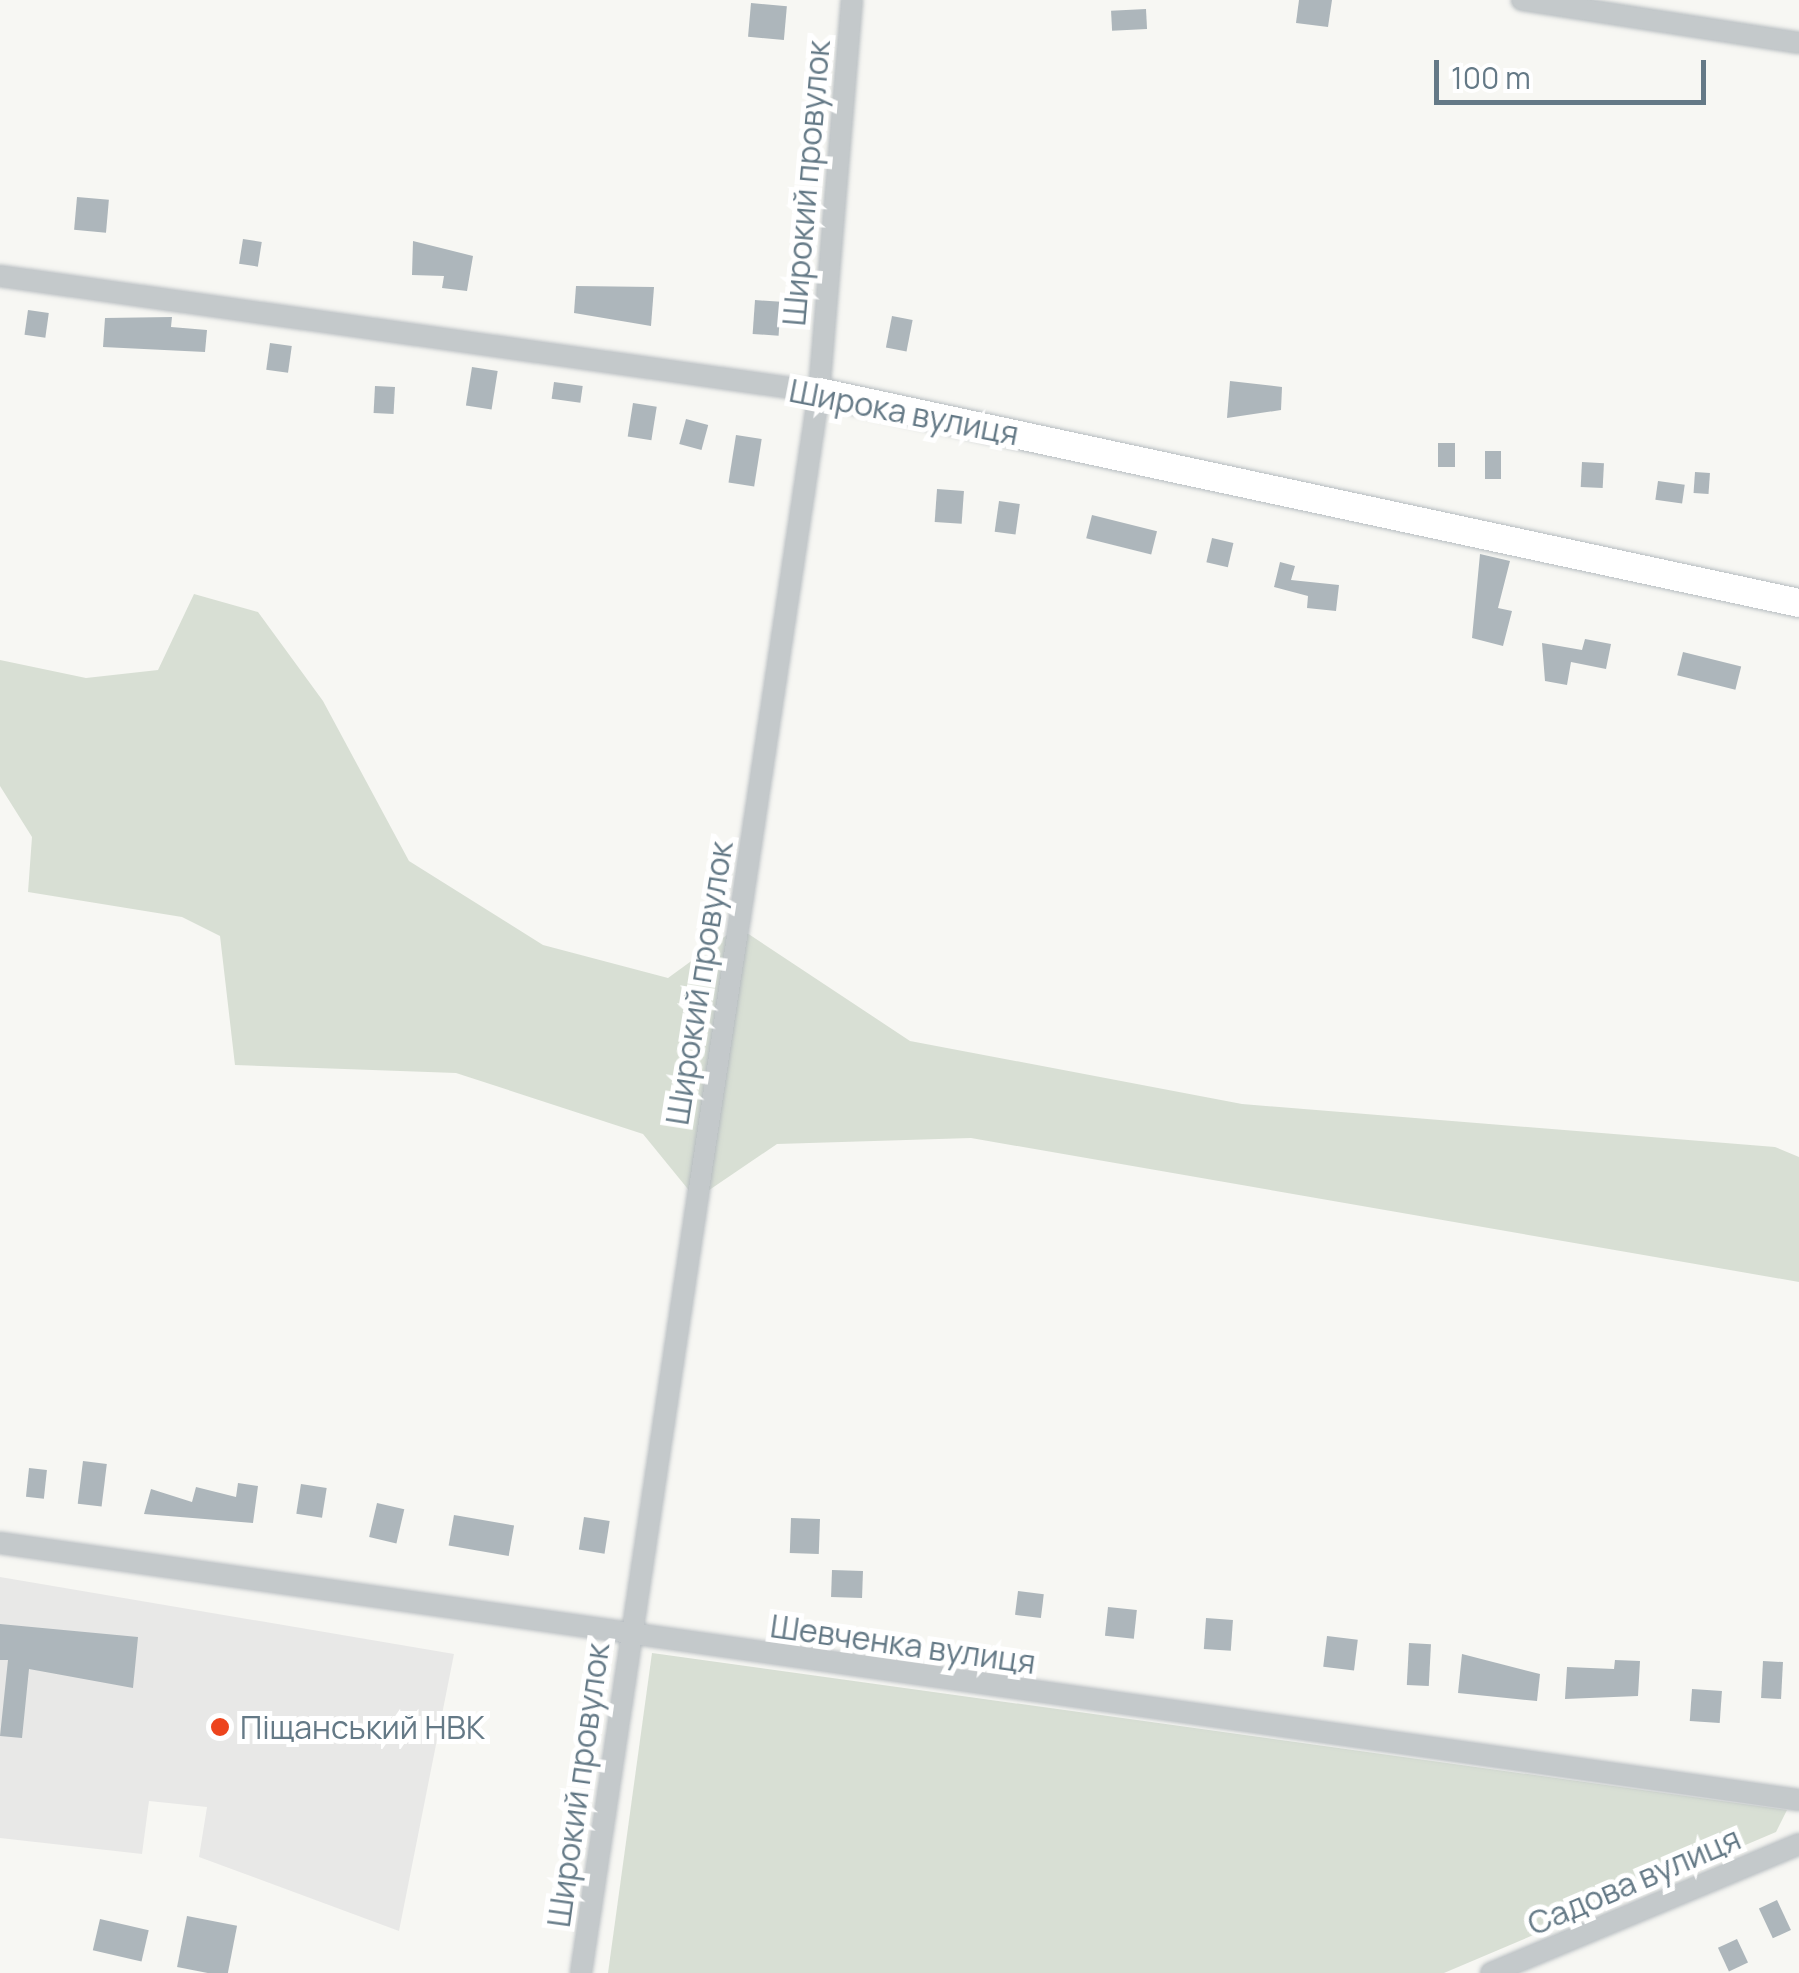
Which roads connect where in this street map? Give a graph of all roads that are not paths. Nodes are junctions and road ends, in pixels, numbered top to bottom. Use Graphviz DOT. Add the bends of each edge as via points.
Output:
graph roads {
  1 [pos="852,0"];
  2 [pos="1522,0"];
  3 [pos="1799,43"];
  4 [pos="0,276"];
  5 [pos="819,392"];
  6 [pos="1799,603"];
  7 [pos="0,1543"];
  8 [pos="630,1636"];
  9 [pos="1799,1800"];
  10 [pos="1799,1844"];
  11 [pos="581,1973"];
  12 [pos="1492,1973"];
  1 -- 5 [label="street, Широкий провулок"];
  2 -- 3 [label="street"];
  4 -- 5 [label="street, Широка вулиця"];
  5 -- 6 [label="street, Широка вулиця"];
  5 -- 8 [label="street, Широкий провулок"];
  7 -- 8 [label="street, Шевченка вулиця"];
  8 -- 9 [label="street, Шевченка вулиця"];
  8 -- 11 [label="street, Широкий провулок"];
  10 -- 12 [label="street, Садова вулиця"];
}
